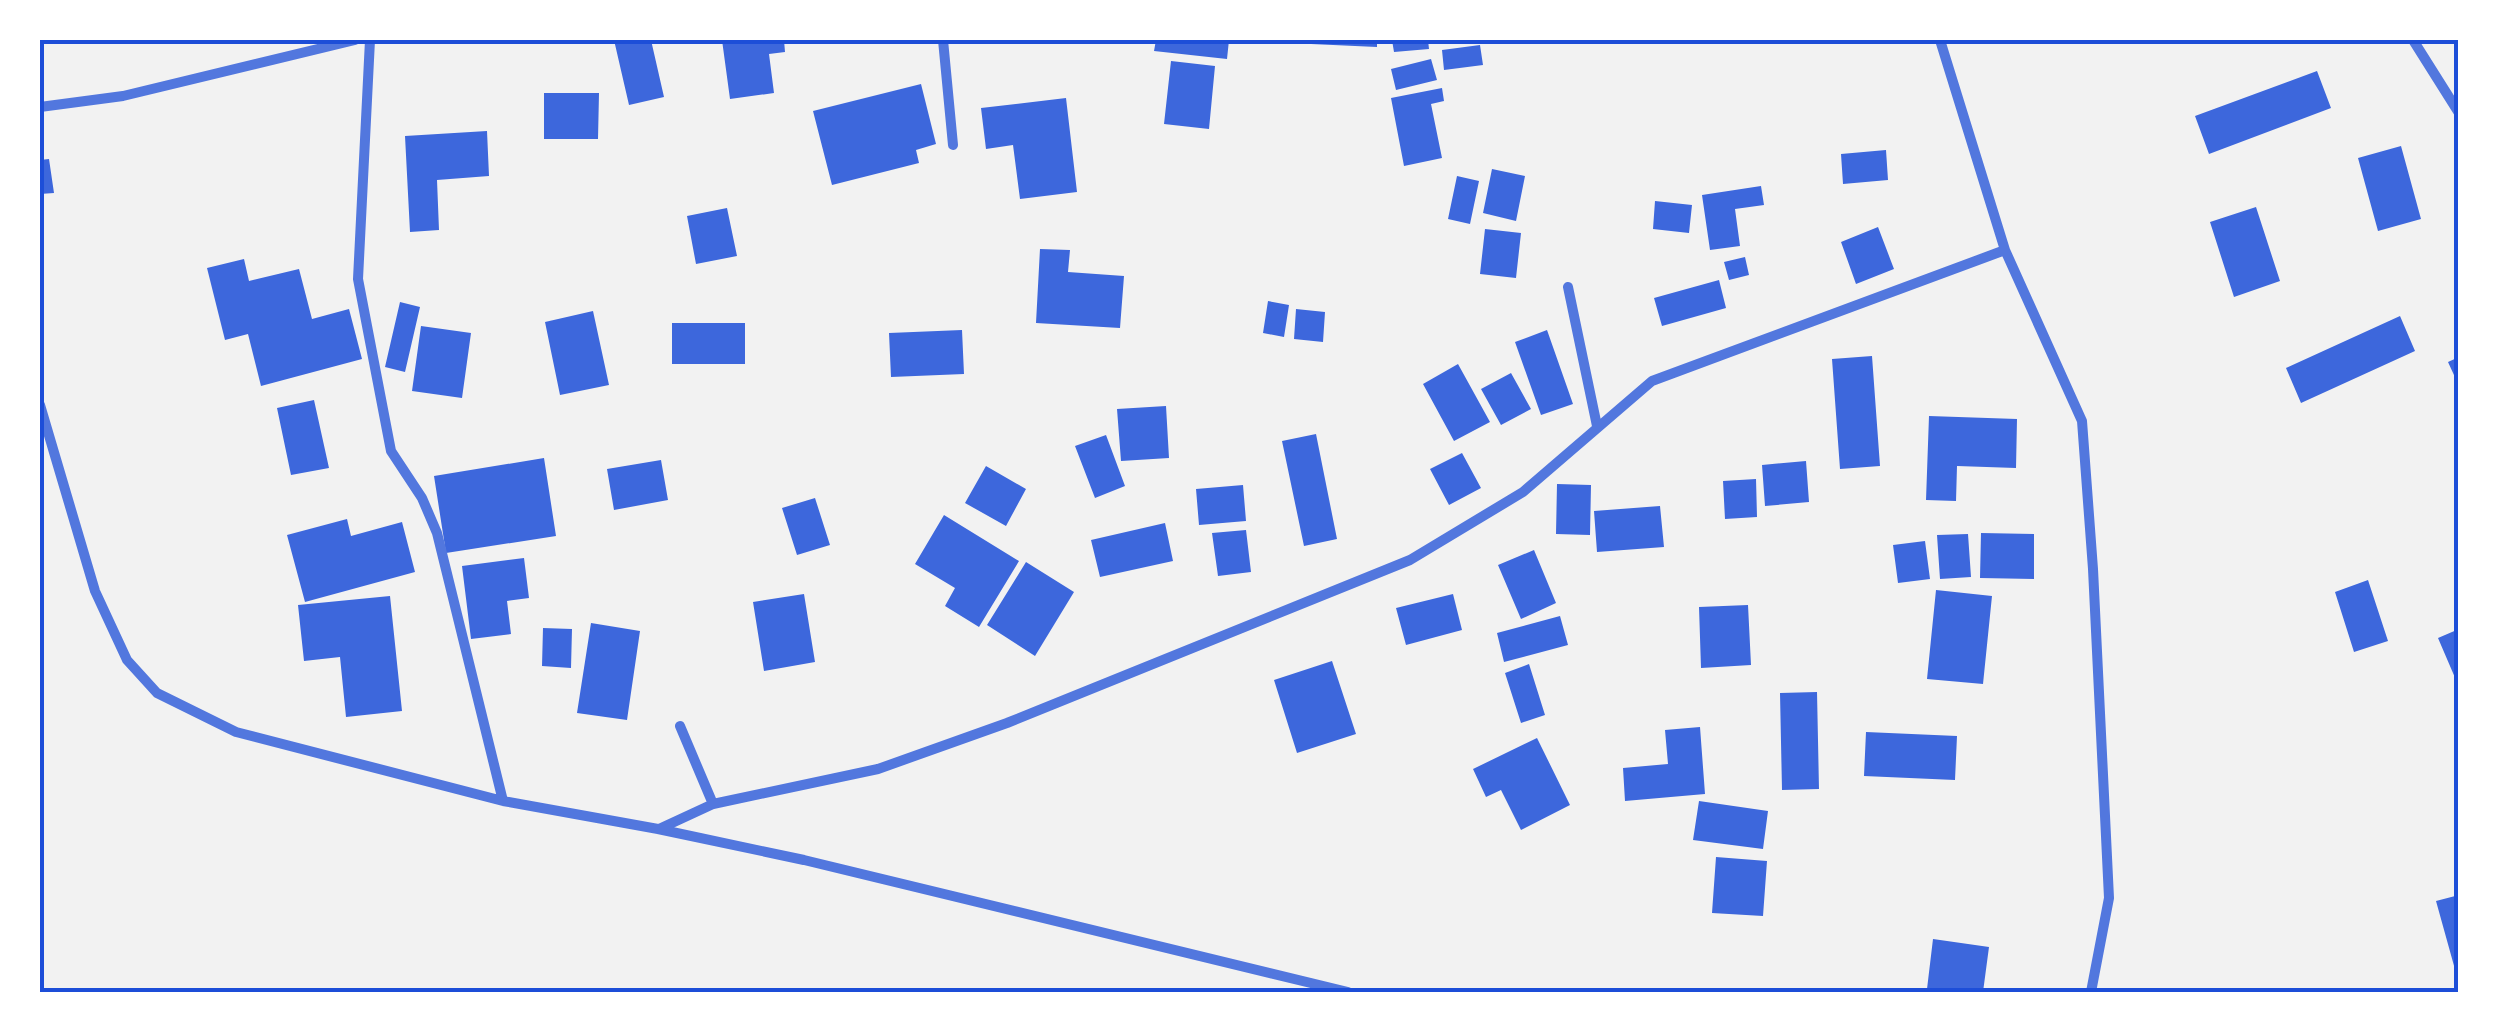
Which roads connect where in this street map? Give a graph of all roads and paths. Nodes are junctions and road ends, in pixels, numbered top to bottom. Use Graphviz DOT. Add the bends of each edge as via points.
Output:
graph roads {
  1 [pos="355,40"];
  2 [pos="370,40"];
  3 [pos="943,40"];
  4 [pos="1940,40"];
  5 [pos="2413,40"];
  6 [pos="40,108"];
  7 [pos="2459,113"];
  8 [pos="953,146"];
  9 [pos="2005,250"];
  10 [pos="1568,288"];
  11 [pos="40,405"];
  12 [pos="1597,426"];
  13 [pos="680,726"];
  14 [pos="504,802"];
  15 [pos="713,804"];
  16 [pos="658,829"];
  17 [pos="1348,992"];
  18 [pos="2092,992"];
  1 -- 6 [label="street" via="123,96"];
  2 -- 14 [label="street" via="358,279 390,450 437,533"];
  3 -- 8 [label="street"];
  4 -- 9 [label="street"];
  5 -- 7 [label="street"];
  9 -- 12 [label="street" via="1652,381"];
  9 -- 18 [label="street" via="2082,421 2109,898"];
  10 -- 12 [label="street"];
  11 -- 14 [label="street" via="94,591 127,660 157,692 236,732"];
  12 -- 15 [label="street" via="1523,492 1410,560 878,769"];
  13 -- 15 [label="street"];
  14 -- 16 [label="street"];
  15 -- 16 [label="street"];
  16 -- 17 [label="street"];
}
